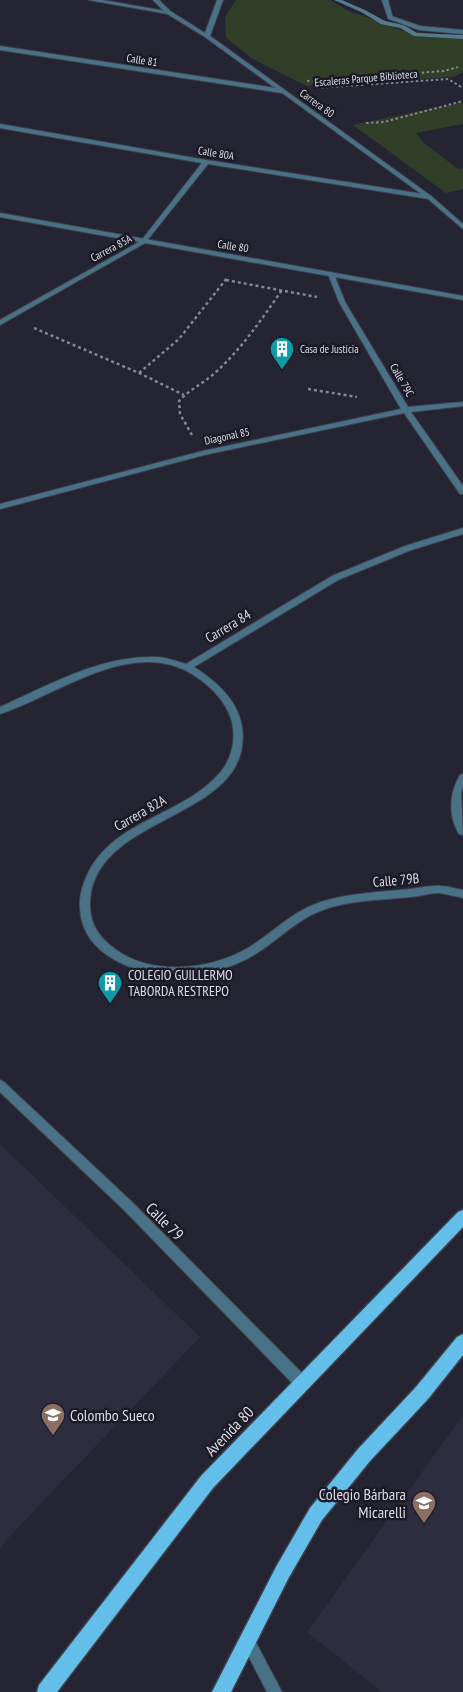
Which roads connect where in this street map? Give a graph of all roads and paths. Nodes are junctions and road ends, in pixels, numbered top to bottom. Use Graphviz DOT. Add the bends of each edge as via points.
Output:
graph roads {
  1 [pos="92,0"];
  2 [pos="156,0"];
  3 [pos="220,0"];
  4 [pos="385,0"];
  5 [pos="168,12"];
  6 [pos="463,32"];
  7 [pos="207,36"];
  8 [pos="0,48"];
  9 [pos="458,67"];
  10 [pos="272,84"];
  11 [pos="463,88"];
  12 [pos="310,89"];
  13 [pos="282,91"];
  14 [pos="463,102"];
  15 [pos="361,120"];
  16 [pos="0,126"];
  17 [pos="206,162"];
  18 [pos="429,197"];
  19 [pos="0,215"];
  20 [pos="463,227"];
  21 [pos="143,242"];
  22 [pos="237,257"];
  23 [pos="331,274"];
  24 [pos="226,280"];
  25 [pos="282,290"];
  26 [pos="463,298"];
  27 [pos="342,302"];
  28 [pos="11,318"];
  29 [pos="0,323"];
  30 [pos="140,373"];
  31 [pos="184,395"];
  32 [pos="463,404"];
  33 [pos="406,410"];
  34 [pos="202,453"];
  35 [pos="463,492"];
  36 [pos="0,507"];
  37 [pos="463,531"];
  38 [pos="187,667"];
  39 [pos="0,710"];
  40 [pos="463,777"];
  41 [pos="463,831"];
  42 [pos="463,894"];
  43 [pos="333,903"];
  44 [pos="0,1085"];
  45 [pos="463,1217"];
  46 [pos="463,1342"];
  47 [pos="303,1384"];
  48 [pos="247,1640"];
  49 [pos="46,1692"];
  50 [pos="220,1692"];
  51 [pos="275,1692"];
  1 -- 5 [label="street"];
  2 -- 5 [label="street, Carrera 80"];
  3 -- 7 [label="street"];
  4 -- 6 [label="street" via="391,18 419,28"];
  5 -- 7 [label="street, Carrera 80"];
  7 -- 10 [label="street, Carrera 80"];
  8 -- 13 [label="street, Calle 81"];
  9 -- 10 [label="path" via="444,72"];
  10 -- 13 [label="street, Carrera 80"];
  11 -- 12 [label="path, Escaleras Parque Biblioteca" via="448,79"];
  13 -- 18 [label="street, Carrera 80"];
  14 -- 15 [label="path" via="384,122 368,124"];
  16 -- 17 [label="street, Calle 80A"];
  17 -- 18 [label="street, Calle 80A"];
  17 -- 21 [label="street, Carrera 85A"];
  18 -- 20 [label="street, Carrera 80"];
  19 -- 21 [label="street, Calle 80"];
  21 -- 22 [label="street, Calle 80"];
  21 -- 28 [label="street, Carrera 85A"];
  22 -- 23 [label="street, Calle 80"];
  22 -- 24 [label="path"];
  23 -- 26 [label="street, Calle 80"];
  23 -- 27 [label="street, Calle 79C"];
  24 -- 25 [label="path"];
  24 -- 30 [label="path" via="179,339"];
  25 -- 27 [label="path"];
  25 -- 31 [label="path" via="215,374"];
  27 -- 33 [label="street, Calle 79C"];
  28 -- 29 [label="street, Carrera 85A"];
  28 -- 30 [label="path"];
  30 -- 31 [label="path"];
  31 -- 34 [label="path" via="179,401 180,414"];
  32 -- 33 [label="street, Diagonal 85"];
  33 -- 34 [label="street, Diagonal 85"];
  33 -- 35 [label="street, Calle 79C"];
  34 -- 36 [label="street, Diagonal 85"];
  37 -- 38 [label="street, Carrera 84" via="408,548 335,578"];
  38 -- 39 [label="street" via="156,660 119,663 84,674"];
  38 -- 43 [label="street, Carrera 82A" via="213,685 229,702 237,724 237,752 228,771 209,789 128,834 104,856 93,873 86,896 87,922 94,937 106,950 136,964 168,970 193,970 241,956 310,911"];
  40 -- 41 [label="street" via="456,792 458,823"];
  42 -- 43 [label="street, Calle 79B" via="429,890"];
  44 -- 47 [label="street, Calle 79" via="128,1206"];
  45 -- 47 [label="main road, Avenida 80"];
  46 -- 48 [label="main road" via="316,1514"];
  47 -- 49 [label="main road, Avenida 80" via="207,1482"];
  48 -- 50 [label="main road"];
  48 -- 51 [label="street"];
}
